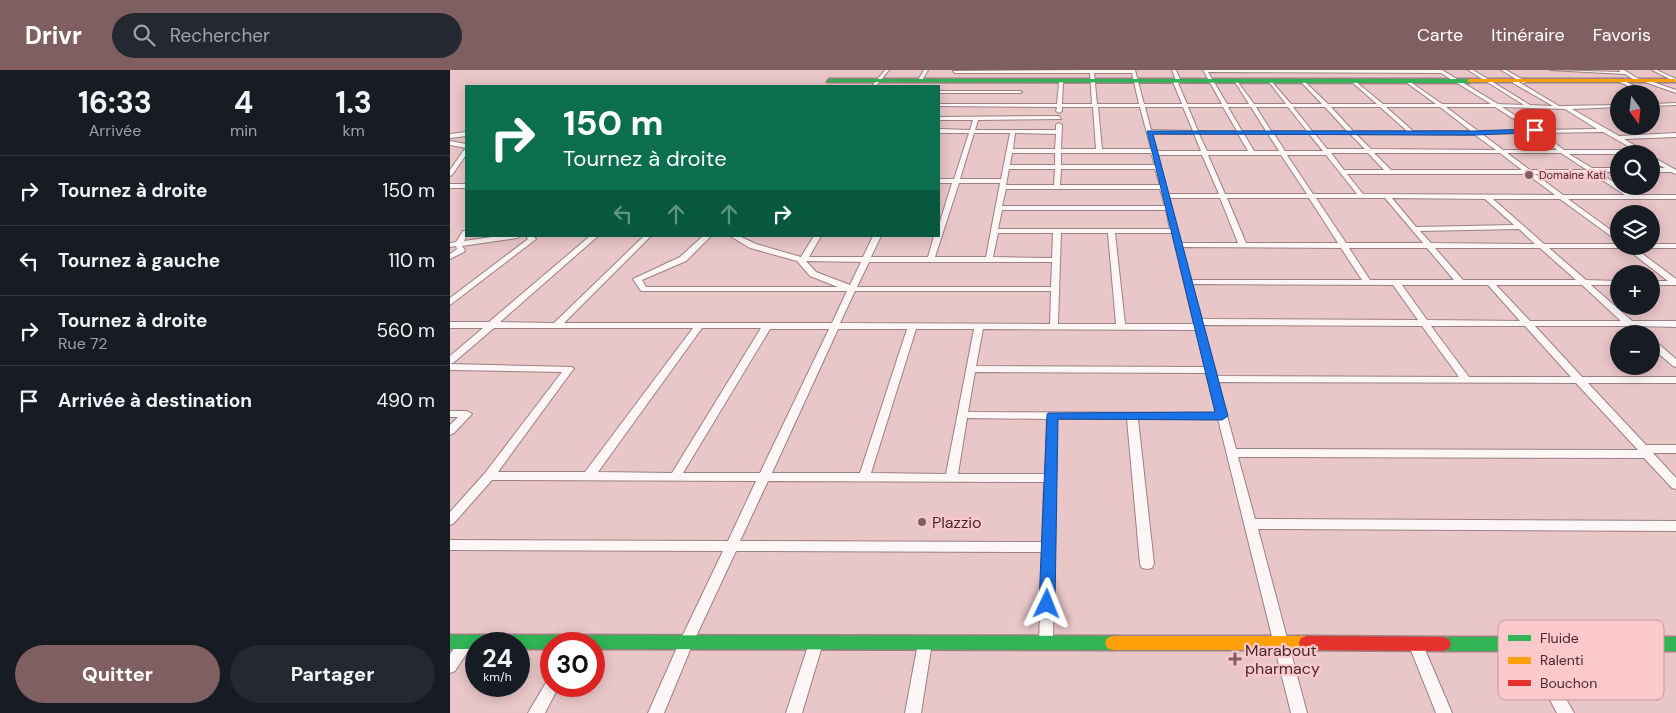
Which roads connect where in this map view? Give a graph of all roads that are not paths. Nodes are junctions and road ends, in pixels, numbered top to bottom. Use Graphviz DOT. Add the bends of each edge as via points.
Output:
graph roads {
  1 [pos="886,70"];
  2 [pos="926,70"];
  3 [pos="1470,70"];
  4 [pos="1503,70"];
  5 [pos="1552,70"];
  6 [pos="1654,70"];
  7 [pos="1441,71"];
  8 [pos="1059,74"];
  9 [pos="1093,74"];
  10 [pos="1134,74"];
  11 [pos="1208,74"];
  12 [pos="1307,75"];
  13 [pos="1623,75"];
  14 [pos="1176,78"];
  15 [pos="952,79"];
  16 [pos="829,81"];
  17 [pos="919,81"];
  18 [pos="1022,82"];
  19 [pos="1237,82"];
  20 [pos="1271,82"];
  21 [pos="1355,82"];
  22 [pos="1409,82"];
  23 [pos="1458,82"];
  24 [pos="1490,82"];
  25 [pos="1521,82"];
  26 [pos="1675,82"];
  27 [pos="876,84"];
  28 [pos="1636,85"];
  29 [pos="940,91"];
  30 [pos="1660,100"];
  31 [pos="940,103"];
  32 [pos="1660,104"];
  33 [pos="1669,104"];
  34 [pos="1676,104"];
  35 [pos="940,105"];
  36 [pos="1018,105"];
  37 [pos="1060,105"];
  38 [pos="1095,105"];
  39 [pos="1142,105"];
  40 [pos="1185,105"];
  41 [pos="1225,105"];
  42 [pos="1252,105"];
  43 [pos="1290,105"];
  44 [pos="1326,105"];
  45 [pos="1382,106"];
  46 [pos="1440,106"];
  47 [pos="1494,106"];
  48 [pos="1529,106"];
  49 [pos="1610,106"];
  50 [pos="1562,107"];
  51 [pos="940,118"];
  52 [pos="976,118"];
  53 [pos="1059,118"];
  54 [pos="1535,130"];
  55 [pos="1603,130"];
  56 [pos="940,132"];
  57 [pos="972,132"];
  58 [pos="1013,132"];
  59 [pos="1059,132"];
  60 [pos="1149,132"];
  61 [pos="1196,132"];
  62 [pos="1240,132"];
  63 [pos="1270,132"];
  64 [pos="1311,132"];
  65 [pos="1352,133"];
  66 [pos="1412,133"];
  67 [pos="1476,133"];
  68 [pos="465,134"];
  69 [pos="1676,135"];
  70 [pos="450,136"];
  71 [pos="1616,138"];
  72 [pos="450,143"];
  73 [pos="1628,145"];
  74 [pos="465,146"];
  75 [pos="1009,151"];
  76 [pos="1058,151"];
  77 [pos="1100,151"];
  78 [pos="1369,151"];
  79 [pos="465,152"];
  80 [pos="1154,152"];
  81 [pos="1327,152"];
  82 [pos="1501,152"];
  83 [pos="1563,152"];
  84 [pos="1205,153"];
  85 [pos="1252,153"];
  86 [pos="1284,153"];
  87 [pos="1610,153"];
  88 [pos="1660,163"];
  89 [pos="1006,167"];
  90 [pos="1057,167"];
  91 [pos="1158,167"];
  92 [pos="1610,170"];
  93 [pos="1660,170"];
  94 [pos="1593,171"];
  95 [pos="1674,171"];
  96 [pos="1342,172"];
  97 [pos="1389,172"];
  98 [pos="1528,172"];
  99 [pos="450,174"];
  100 [pos="940,181"];
  101 [pos="956,181"];
  102 [pos="1003,184"];
  103 [pos="450,186"];
  104 [pos="465,186"];
  105 [pos="1057,187"];
  106 [pos="1164,192"];
  107 [pos="1223,196"];
  108 [pos="1312,196"];
  109 [pos="1362,197"];
  110 [pos="1387,197"];
  111 [pos="1487,197"];
  112 [pos="1561,197"];
  113 [pos="1632,197"];
  114 [pos="1676,197"];
  115 [pos="998,208"];
  116 [pos="1169,208"];
  117 [pos="1521,227"];
  118 [pos="1415,229"];
  119 [pos="994,231"];
  120 [pos="1057,231"];
  121 [pos="1111,231"];
  122 [pos="1175,232"];
  123 [pos="940,233"];
  124 [pos="1610,233"];
  125 [pos="465,234"];
  126 [pos="509,237"];
  127 [pos="530,237"];
  128 [pos="594,237"];
  129 [pos="647,237"];
  130 [pos="707,237"];
  131 [pos="735,237"];
  132 [pos="817,237"];
  133 [pos="877,237"];
  134 [pos="939,237"];
  135 [pos="454,244"];
  136 [pos="1178,245"];
  137 [pos="1243,245"];
  138 [pos="1344,245"];
  139 [pos="1429,245"];
  140 [pos="1542,246"];
  141 [pos="1610,246"];
  142 [pos="1660,246"];
  143 [pos="1676,246"];
  144 [pos="1639,255"];
  145 [pos="450,257"];
  146 [pos="866,259"];
  147 [pos="931,260"];
  148 [pos="989,260"];
  149 [pos="1056,260"];
  150 [pos="1188,282"];
  151 [pos="1368,282"];
  152 [pos="1396,282"];
  153 [pos="1461,283"];
  154 [pos="1490,283"];
  155 [pos="1584,283"];
  156 [pos="1610,283"];
  157 [pos="1660,283"];
  158 [pos="1676,283"];
  159 [pos="853,289"];
  160 [pos="1055,290"];
  161 [pos="450,302"];
  162 [pos="1425,323"];
  163 [pos="1528,323"];
  164 [pos="1630,324"];
  165 [pos="1676,324"];
  166 [pos="450,325"];
  167 [pos="492,325"];
  168 [pos="557,325"];
  169 [pos="1199,325"];
  170 [pos="700,326"];
  171 [pos="767,326"];
  172 [pos="835,326"];
  173 [pos="912,326"];
  174 [pos="979,326"];
  175 [pos="1054,326"];
  176 [pos="1121,326"];
  177 [pos="1660,350"];
  178 [pos="450,361"];
  179 [pos="1676,364"];
  180 [pos="450,367"];
  181 [pos="971,369"];
  182 [pos="1211,374"];
  183 [pos="1466,380"];
  184 [pos="1580,380"];
  185 [pos="1676,380"];
  186 [pos="450,414"];
  187 [pos="963,415"];
  188 [pos="1052,415"];
  189 [pos="1132,416"];
  190 [pos="1222,416"];
  191 [pos="450,431"];
  192 [pos="1676,449"];
  193 [pos="1646,452"];
  194 [pos="1232,453"];
  195 [pos="489,476"];
  196 [pos="588,477"];
  197 [pos="675,477"];
  198 [pos="764,477"];
  199 [pos="864,478"];
  200 [pos="951,478"];
  201 [pos="1051,478"];
  202 [pos="1676,484"];
  203 [pos="456,507"];
  204 [pos="450,520"];
  205 [pos="1250,524"];
  206 [pos="1676,526"];
  207 [pos="450,544"];
  208 [pos="732,546"];
  209 [pos="1049,547"];
  210 [pos="1147,564"];
  211 [pos="450,642"];
  212 [pos="465,642"];
  213 [pos="605,643"];
  214 [pos="686,643"];
  215 [pos="816,643"];
  216 [pos="925,643"];
  217 [pos="1046,643"];
  218 [pos="1281,643"];
  219 [pos="1414,643"];
  220 [pos="1498,644"];
  221 [pos="465,646"];
  222 [pos="450,666"];
  223 [pos="545,697"];
  224 [pos="1559,700"];
  225 [pos="536,713"];
  226 [pos="656,713"];
  227 [pos="794,713"];
  228 [pos="913,713"];
  229 [pos="1299,713"];
  230 [pos="1444,713"];
  231 [pos="1566,713"];
  1 -- 27 [label="street"];
  2 -- 17 [label="street"];
  3 -- 24 [label="street"];
  4 -- 25 [label="street"];
  5 -- 13 [label="street"];
  6 -- 26 [label="street"];
  7 -- 12 [label="street"];
  7 -- 23 [label="street"];
  8 -- 9 [label="street"];
  8 -- 18 [label="street"];
  8 -- 37 [label="street"];
  9 -- 10 [label="street"];
  9 -- 38 [label="street"];
  10 -- 14 [label="street"];
  10 -- 39 [label="street"];
  11 -- 12 [label="street"];
  11 -- 14 [label="street"];
  11 -- 19 [label="street"];
  11 -- 41 [label="street"];
  12 -- 20 [label="street"];
  12 -- 21 [label="street"];
  12 -- 44 [label="street"];
  13 -- 25 [label="street"];
  13 -- 26 [label="street" via="1644,81"];
  13 -- 28 [label="street"];
  14 -- 40 [label="street"];
  15 -- 17 [label="street"];
  15 -- 18 [label="street"];
  15 -- 29 [label="street"];
  15 -- 31 [label="street"];
  16 -- 27 [label="street"];
  17 -- 27 [label="street"];
  18 -- 36 [label="street"];
  19 -- 20 [label="street"];
  19 -- 42 [label="street"];
  20 -- 43 [label="street"];
  21 -- 22 [label="street"];
  21 -- 45 [label="street"];
  22 -- 23 [label="street"];
  22 -- 46 [label="street"];
  23 -- 24 [label="street"];
  23 -- 47 [label="street"];
  24 -- 25 [label="street"];
  24 -- 48 [label="street"];
  25 -- 50 [label="street"];
  30 -- 33 [label="street"];
  32 -- 33 [label="street"];
  33 -- 34 [label="street"];
  35 -- 36 [label="street"];
  36 -- 37 [label="street"];
  37 -- 38 [label="street"];
  37 -- 53 [label="street"];
  38 -- 39 [label="street"];
  38 -- 77 [label="street"];
  39 -- 40 [label="street"];
  39 -- 60 [label="street"];
  40 -- 41 [label="street"];
  40 -- 61 [label="street"];
  41 -- 42 [label="street"];
  41 -- 62 [label="street"];
  42 -- 43 [label="street"];
  42 -- 63 [label="street"];
  43 -- 44 [label="street"];
  43 -- 64 [label="street"];
  44 -- 45 [label="street"];
  44 -- 65 [label="street"];
  45 -- 46 [label="street"];
  45 -- 66 [label="street"];
  46 -- 47 [label="street"];
  46 -- 67 [label="street"];
  47 -- 48 [label="street"];
  47 -- 54 [label="street"];
  48 -- 50 [label="street"];
  49 -- 50 [label="street"];
  50 -- 55 [label="street"];
  51 -- 52 [label="street"];
  52 -- 53 [label="street"];
  52 -- 57 [label="street"];
  53 -- 59 [label="street"];
  54 -- 55 [label="street"];
  54 -- 67 [label="street"];
  54 -- 83 [label="street"];
  55 -- 71 [label="street"];
  56 -- 57 [label="street"];
  57 -- 58 [label="street"];
  57 -- 101 [label="street"];
  58 -- 59 [label="street"];
  58 -- 75 [label="street"];
  59 -- 76 [label="street"];
  60 -- 61 [label="street"];
  60 -- 80 [label="street"];
  61 -- 62 [label="street"];
  61 -- 84 [label="street"];
  62 -- 63 [label="street"];
  62 -- 85 [label="street"];
  63 -- 64 [label="street"];
  63 -- 86 [label="street"];
  64 -- 65 [label="street"];
  64 -- 81 [label="street"];
  65 -- 66 [label="street"];
  65 -- 78 [label="street"];
  66 -- 67 [label="street"];
  67 -- 82 [label="street"];
  68 -- 70 [label="street"];
  69 -- 71 [label="street"];
  71 -- 73 [label="street"];
  72 -- 74 [label="street"];
  75 -- 76 [label="street"];
  75 -- 89 [label="street"];
  76 -- 77 [label="street"];
  76 -- 90 [label="street"];
  77 -- 80 [label="street"];
  78 -- 81 [label="street"];
  78 -- 82 [label="street"];
  78 -- 97 [label="street"];
  79 -- 99 [label="street"];
  80 -- 84 [label="street"];
  80 -- 91 [label="street"];
  81 -- 86 [label="street"];
  81 -- 96 [label="street"];
  82 -- 83 [label="street"];
  82 -- 98 [label="street"];
  83 -- 87 [label="street"];
  83 -- 94 [label="street"];
  84 -- 85 [label="street"];
  84 -- 107 [label="street"];
  85 -- 86 [label="street"];
  86 -- 108 [label="street"];
  88 -- 95 [label="street"];
  89 -- 90 [label="street"];
  89 -- 102 [label="street"];
  90 -- 91 [label="street"];
  90 -- 105 [label="street"];
  91 -- 106 [label="street"];
  92 -- 94 [label="street"];
  93 -- 95 [label="street"];
  94 -- 98 [label="street"];
  94 -- 113 [label="street"];
  96 -- 97 [label="street"];
  96 -- 109 [label="street"];
  97 -- 98 [label="street"];
  98 -- 112 [label="street"];
  100 -- 101 [label="street"];
  101 -- 102 [label="street"];
  101 -- 123 [label="street"];
  102 -- 105 [label="street"];
  102 -- 115 [label="street"];
  103 -- 104 [label="street"];
  105 -- 106 [label="street"];
  106 -- 107 [label="street"];
  106 -- 116 [label="street"];
  107 -- 108 [label="street"];
  107 -- 137 [label="street"];
  108 -- 109 [label="street"];
  108 -- 138 [label="street"];
  109 -- 110 [label="street"];
  110 -- 111 [label="street"];
  110 -- 118 [label="street"];
  111 -- 112 [label="street"];
  111 -- 117 [label="street"];
  112 -- 113 [label="street"];
  112 -- 124 [label="street"];
  113 -- 114 [label="street"];
  115 -- 116 [label="street"];
  115 -- 119 [label="street"];
  116 -- 122 [label="street"];
  117 -- 118 [label="street"];
  117 -- 140 [label="street"];
  118 -- 139 [label="street"];
  119 -- 120 [label="street"];
  119 -- 148 [label="street"];
  120 -- 121 [label="street"];
  120 -- 149 [label="street"];
  121 -- 122 [label="street"];
  121 -- 176 [label="street"];
  122 -- 136 [label="street"];
  125 -- 135 [label="street"];
  126 -- 135 [label="street"];
  127 -- 161 [label="street" via="532,239"];
  128 -- 167 [label="street"];
  129 -- 168 [label="street"];
  130 -- 159 [label="street" via="683,260 637,279 644,289"];
  131 -- 159 [label="street" via="753,246 800,259 813,274"];
  132 -- 146 [label="street" via="804,259"];
  133 -- 146 [label="street"];
  134 -- 147 [label="street"];
  135 -- 145 [label="street" via="461,250"];
  136 -- 137 [label="street"];
  136 -- 150 [label="street"];
  137 -- 138 [label="street"];
  138 -- 139 [label="street"];
  138 -- 151 [label="street"];
  139 -- 140 [label="street"];
  139 -- 153 [label="street"];
  140 -- 141 [label="street"];
  140 -- 155 [label="street"];
  142 -- 143 [label="street"];
  144 -- 158 [label="street"];
  146 -- 147 [label="street"];
  146 -- 159 [label="street"];
  147 -- 148 [label="street"];
  148 -- 149 [label="street"];
  149 -- 160 [label="street"];
  150 -- 151 [label="street"];
  150 -- 169 [label="street"];
  151 -- 152 [label="street"];
  152 -- 153 [label="street"];
  152 -- 162 [label="street"];
  153 -- 154 [label="street"];
  154 -- 155 [label="street"];
  154 -- 163 [label="street"];
  155 -- 156 [label="street"];
  155 -- 164 [label="street"];
  157 -- 158 [label="street"];
  159 -- 160 [label="street"];
  159 -- 172 [label="street"];
  160 -- 175 [label="street"];
  162 -- 163 [label="street"];
  162 -- 169 [label="street"];
  162 -- 183 [label="street"];
  163 -- 164 [label="street"];
  163 -- 184 [label="street"];
  164 -- 165 [label="street"];
  166 -- 167 [label="street"];
  167 -- 168 [label="street"];
  167 -- 178 [label="street"];
  168 -- 170 [label="street"];
  169 -- 176 [label="street"];
  169 -- 182 [label="street"];
  170 -- 171 [label="street"];
  170 -- 196 [label="street"];
  171 -- 172 [label="street"];
  171 -- 197 [label="street"];
  172 -- 173 [label="street"];
  172 -- 198 [label="street"];
  173 -- 174 [label="street"];
  173 -- 199 [label="street"];
  174 -- 175 [label="street"];
  174 -- 181 [label="street"];
  175 -- 176 [label="street"];
  177 -- 179 [label="street"];
  180 -- 195 [label="street" via="568,368"];
  181 -- 182 [label="street"];
  181 -- 187 [label="street"];
  182 -- 183 [label="street"];
  182 -- 190 [label="street"];
  183 -- 184 [label="street"];
  184 -- 185 [label="street"];
  184 -- 193 [label="street"];
  186 -- 191 [label="street" via="467,414"];
  187 -- 188 [label="street"];
  187 -- 200 [label="street"];
  188 -- 189 [label="street"];
  188 -- 201 [label="street"];
  189 -- 190 [label="street"];
  189 -- 210 [label="street"];
  190 -- 194 [label="street"];
  192 -- 193 [label="street"];
  193 -- 194 [label="street"];
  193 -- 202 [label="street"];
  194 -- 205 [label="street"];
  195 -- 196 [label="street"];
  195 -- 203 [label="street"];
  196 -- 197 [label="street"];
  197 -- 198 [label="street"];
  198 -- 199 [label="street"];
  198 -- 208 [label="street"];
  199 -- 200 [label="street"];
  200 -- 201 [label="street"];
  201 -- 209 [label="street"];
  203 -- 204 [label="street"];
  205 -- 206 [label="street"];
  205 -- 218 [label="street"];
  207 -- 208 [label="street"];
  208 -- 209 [label="street"];
  208 -- 214 [label="street"];
  209 -- 217 [label="street"];
  211 -- 212 [label="street"];
  213 -- 214 [label="street"];
  214 -- 215 [label="street"];
  214 -- 226 [label="street"];
  215 -- 216 [label="street"];
  215 -- 227 [label="street"];
  216 -- 217 [label="street"];
  216 -- 228 [label="street"];
  217 -- 218 [label="street"];
  218 -- 219 [label="street"];
  218 -- 229 [label="street"];
  219 -- 220 [label="street"];
  219 -- 230 [label="street"];
  221 -- 222 [label="street"];
  223 -- 225 [label="street"];
  224 -- 231 [label="street"];
}
